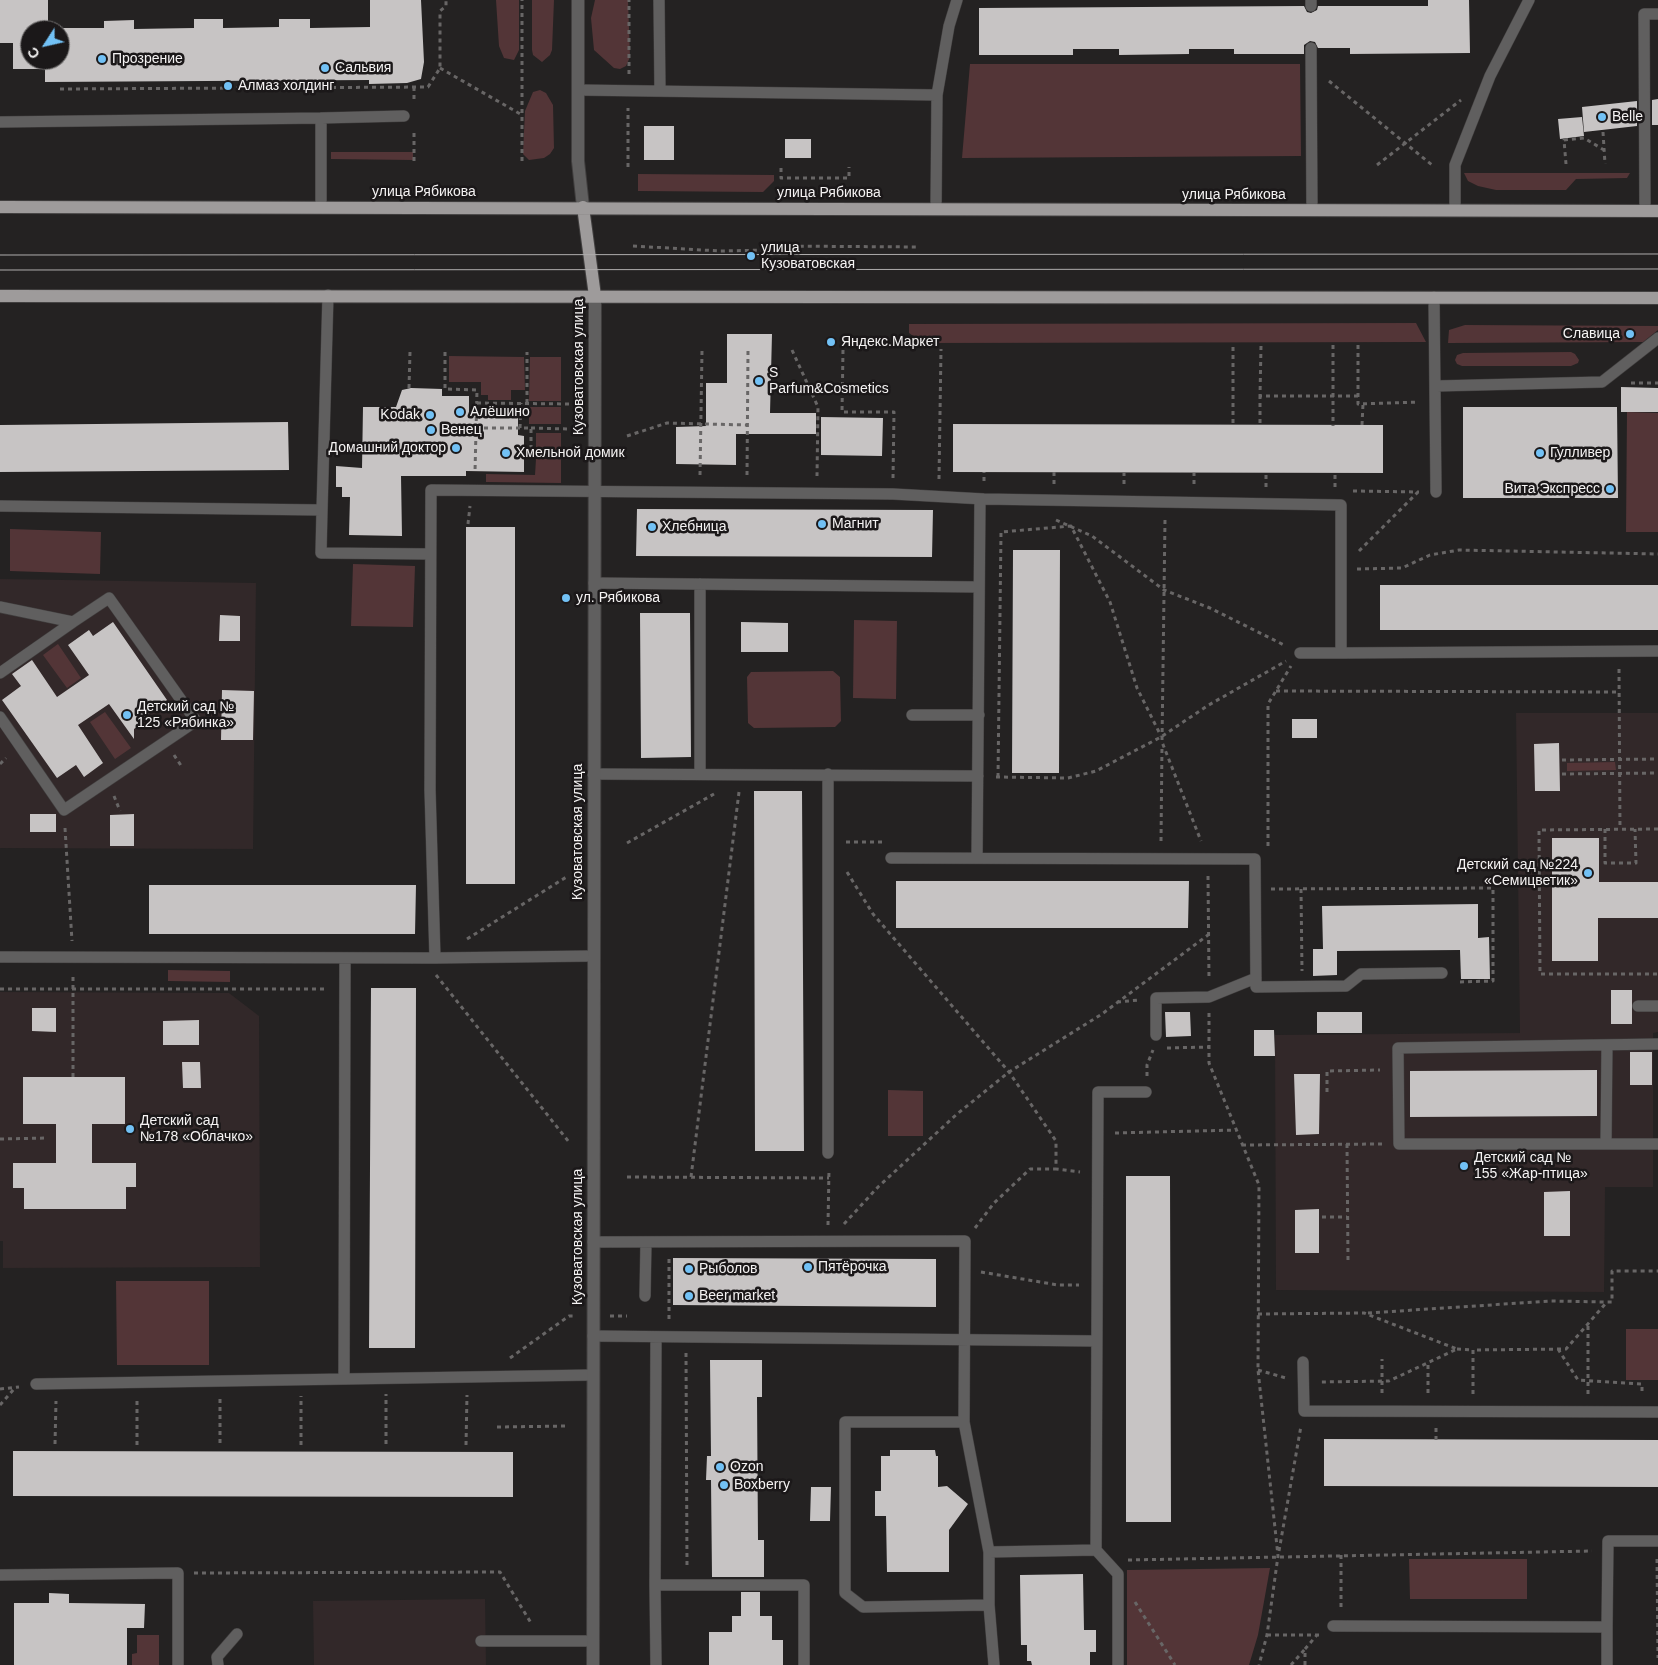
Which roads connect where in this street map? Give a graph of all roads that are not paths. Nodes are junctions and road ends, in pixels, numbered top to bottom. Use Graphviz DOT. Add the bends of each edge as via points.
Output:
graph roads {
  1 [pos="578,0"];
  2 [pos="659,0"];
  3 [pos="957,0"];
  4 [pos="1529,0"];
  5 [pos="1658,14"];
  6 [pos="1311,48"];
  7 [pos="578,90"];
  8 [pos="660,91"];
  9 [pos="938,95"];
  10 [pos="404,116"];
  11 [pos="321,118"];
  12 [pos="0,122"];
  13 [pos="0,207"];
  14 [pos="321,207"];
  15 [pos="583,207"];
  16 [pos="936,208"];
  17 [pos="1312,210"];
  18 [pos="1455,210"];
  19 [pos="1652,211"];
  20 [pos="328,295"];
  21 [pos="0,296"];
  22 [pos="594,296"];
  23 [pos="1434,297"];
  24 [pos="1658,298"];
  25 [pos="1658,338"];
  26 [pos="1436,386"];
  27 [pos="594,491"];
  28 [pos="1436,492"];
  29 [pos="980,499"];
  30 [pos="0,506"];
  31 [pos="322,510"];
  32 [pos="430,554"];
  33 [pos="594,583"];
  34 [pos="700,584"];
  35 [pos="979,587"];
  36 [pos="0,607"];
  37 [pos="73,622"];
  38 [pos="1658,651"];
  39 [pos="1300,653"];
  40 [pos="1341,653"];
  41 [pos="0,673"];
  42 [pos="912,715"];
  43 [pos="979,715"];
  44 [pos="0,717"];
  45 [pos="700,773"];
  46 [pos="593,774"];
  47 [pos="828,774"];
  48 [pos="978,776"];
  49 [pos="892,858"];
  50 [pos="977,858"];
  51 [pos="592,956"];
  52 [pos="0,957"];
  53 [pos="345,958"];
  54 [pos="435,958"];
  55 [pos="1442,973"];
  56 [pos="1256,978"];
  57 [pos="1638,1006"];
  58 [pos="1658,1006"];
  59 [pos="1156,1035"];
  60 [pos="1658,1044"];
  61 [pos="1607,1045"];
  62 [pos="1146,1092"];
  63 [pos="1606,1143"];
  64 [pos="1658,1144"];
  65 [pos="828,1153"];
  66 [pos="593,1242"];
  67 [pos="646,1242"];
  68 [pos="645,1296"];
  69 [pos="593,1336"];
  70 [pos="656,1337"];
  71 [pos="964,1340"];
  72 [pos="1097,1341"];
  73 [pos="1304,1362"];
  74 [pos="592,1375"];
  75 [pos="344,1379"];
  76 [pos="36,1384"];
  77 [pos="1658,1412"];
  78 [pos="964,1422"];
  79 [pos="1657,1545"];
  80 [pos="1096,1550"];
  81 [pos="989,1552"];
  82 [pos="0,1575"];
  83 [pos="655,1585"];
  84 [pos="989,1605"];
  85 [pos="1337,1626"];
  86 [pos="1607,1627"];
  87 [pos="237,1634"];
  88 [pos="481,1641"];
  89 [pos="593,1642"];
  90 [pos="178,1665"];
  91 [pos="218,1665"];
  92 [pos="593,1665"];
  93 [pos="656,1665"];
  94 [pos="804,1665"];
  95 [pos="994,1665"];
  96 [pos="1118,1665"];
  97 [pos="1607,1665"];
  1 -- 7 [label="street, Кузоватовская улица"];
  2 -- 8 [label="lane"];
  3 -- 9 [label="lane" via="949,26"];
  4 -- 18 [label="lane" via="1490,76 1455,165"];
  5 -- 19 [label="lane" via="1644,14"];
  6 -- 17 [label="lane"];
  7 -- 8 [label="lane"];
  7 -- 15 [label="street, Кузоватовская улица" via="578,161"];
  8 -- 9 [label="lane"];
  9 -- 16 [label="lane"];
  10 -- 11 [label="lane"];
  11 -- 12 [label="lane"];
  11 -- 14 [label="lane"];
  13 -- 14 [label="main road, улица Рябикова"];
  14 -- 15 [label="main road, улица Рябикова"];
  15 -- 16 [label="main road, улица Рябикова"];
  15 -- 22 [label="main road, Кузоватовская улица"];
  16 -- 17 [label="main road, улица Рябикова"];
  17 -- 18 [label="main road, улица Рябикова"];
  18 -- 19 [label="main road, улица Рябикова"];
  20 -- 21 [label="main road"];
  20 -- 22 [label="main road"];
  20 -- 31 [label="lane"];
  22 -- 23 [label="main road"];
  22 -- 27 [label="street, Кузоватовская улица"];
  23 -- 24 [label="main road"];
  23 -- 26 [label="lane"];
  25 -- 26 [label="lane" via="1602,382"];
  26 -- 28 [label="lane"];
  27 -- 29 [label="lane" via="893,494"];
  27 -- 32 [label="lane" via="431,490"];
  27 -- 33 [label="street, Кузоватовская улица"];
  29 -- 35 [label="lane"];
  29 -- 40 [label="lane" via="1341,505"];
  30 -- 31 [label="lane"];
  31 -- 32 [label="lane" via="322,553"];
  32 -- 54 [label="lane" via="430,790"];
  33 -- 34 [label="lane"];
  33 -- 46 [label="street, Кузоватовская улица"];
  34 -- 35 [label="lane"];
  34 -- 45 [label="lane"];
  35 -- 43 [label="lane"];
  36 -- 37 [label="lane"];
  37 -- 41 [label="lane"];
  37 -- 44 [label="lane" via="109,598 196,721 64,810"];
  38 -- 40 [label="lane"];
  39 -- 40 [label="lane"];
  42 -- 43 [label="lane"];
  43 -- 48 [label="lane"];
  45 -- 46 [label="lane"];
  45 -- 47 [label="lane"];
  46 -- 51 [label="street, Кузоватовская улица"];
  47 -- 48 [label="lane"];
  47 -- 65 [label="lane"];
  48 -- 50 [label="lane"];
  49 -- 50 [label="lane"];
  50 -- 56 [label="lane" via="1255,859"];
  51 -- 54 [label="lane"];
  51 -- 66 [label="street, Кузоватовская улица"];
  52 -- 53 [label="lane"];
  53 -- 54 [label="lane"];
  53 -- 75 [label="lane"];
  55 -- 56 [label="lane" via="1361,974 1346,986 1256,986"];
  56 -- 59 [label="lane" via="1209,996 1156,998"];
  57 -- 58 [label="lane"];
  60 -- 61 [label="lane"];
  61 -- 63 [label="lane"];
  61 -- 63 [label="lane" via="1398,1048 1399,1144"];
  62 -- 72 [label="lane" via="1098,1092"];
  63 -- 64 [label="lane"];
  66 -- 67 [label="lane"];
  66 -- 69 [label="street, Кузоватовская улица"];
  67 -- 68 [label="lane"];
  67 -- 71 [label="lane" via="965,1241"];
  69 -- 70 [label="lane"];
  69 -- 74 [label="street, Кузоватовская улица"];
  70 -- 71 [label="lane"];
  70 -- 83 [label="lane"];
  71 -- 72 [label="lane"];
  71 -- 78 [label="lane"];
  72 -- 80 [label="lane"];
  73 -- 77 [label="lane" via="1304,1411"];
  74 -- 75 [label="lane"];
  74 -- 89 [label="street, Кузоватовская улица"];
  75 -- 76 [label="lane"];
  78 -- 81 [label="lane"];
  78 -- 84 [label="lane" via="845,1422 845,1593 863,1607"];
  79 -- 86 [label="lane" via="1608,1542"];
  80 -- 81 [label="lane"];
  80 -- 96 [label="lane" via="1118,1574"];
  81 -- 84 [label="lane"];
  82 -- 90 [label="lane" via="178,1573"];
  83 -- 93 [label="lane"];
  83 -- 94 [label="lane" via="804,1585"];
  84 -- 95 [label="lane"];
  85 -- 86 [label="lane"];
  86 -- 97 [label="lane"];
  87 -- 91 [label="lane" via="217,1657"];
  88 -- 89 [label="lane"];
  89 -- 92 [label="street, Кузоватовская улица"];
}
